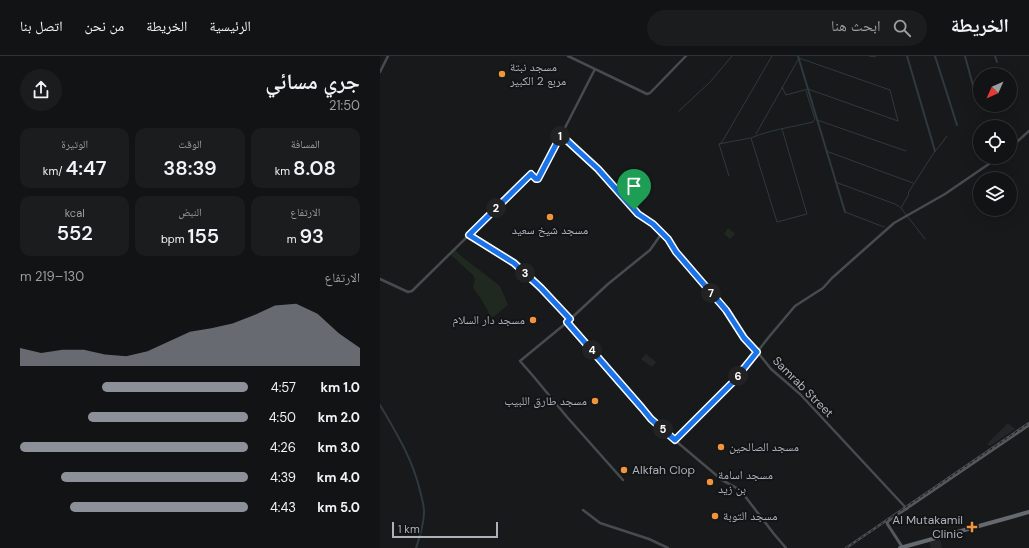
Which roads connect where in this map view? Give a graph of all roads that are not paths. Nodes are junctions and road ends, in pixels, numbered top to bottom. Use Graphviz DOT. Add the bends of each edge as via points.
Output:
graph roads {
  1 [pos="388,56"];
  2 [pos="568,56"];
  3 [pos="686,56"];
  4 [pos="595,69"];
  5 [pos="380,72"];
  6 [pos="1029,131"];
  7 [pos="561,135"];
  8 [pos="1017,142"];
  9 [pos="988,164"];
  10 [pos="662,233"];
  11 [pos="469,235"];
  12 [pos="380,279"];
  13 [pos="570,319"];
  14 [pos="567,322"];
  15 [pos="757,352"];
  16 [pos="1029,426"];
  17 [pos="675,440"];
  18 [pos="622,480"];
  19 [pos="907,509"];
  20 [pos="583,510"];
  21 [pos="1029,513"];
  22 [pos="668,548"];
  23 [pos="786,548"];
  24 [pos="902,548"];
  1 -- 5 [label="street"];
  2 -- 4 [label="street"];
  3 -- 4 [label="street" via="649,94"];
  4 -- 7 [label="street"];
  6 -- 8 [label="street"];
  7 -- 10 [label="street, Samrab Street" via="598,169 638,214"];
  7 -- 11 [label="street" via="538,179 531,174"];
  9 -- 15 [label="street" via="945,194 889,226 823,288 795,306"];
  10 -- 13 [label="street" via="650,250"];
  10 -- 15 [label="street, Samrab Street"];
  11 -- 12 [label="street" via="412,291 406,291"];
  11 -- 13 [label="street" via="514,263"];
  13 -- 14 [label="street"];
  14 -- 17 [label="street" via="646,413"];
  14 -- 18 [label="street" via="520,361"];
  15 -- 17 [label="street" via="732,383"];
  15 -- 19 [label="street, Samrab Street" via="771,369 800,394"];
  16 -- 19 [label="main road"];
  17 -- 23 [label="street" via="722,480 738,488"];
  19 -- 24 [label="main road" via="888,524"];
  20 -- 22 [label="street" via="600,523"];
  21 -- 24 [label="highway"];
}
